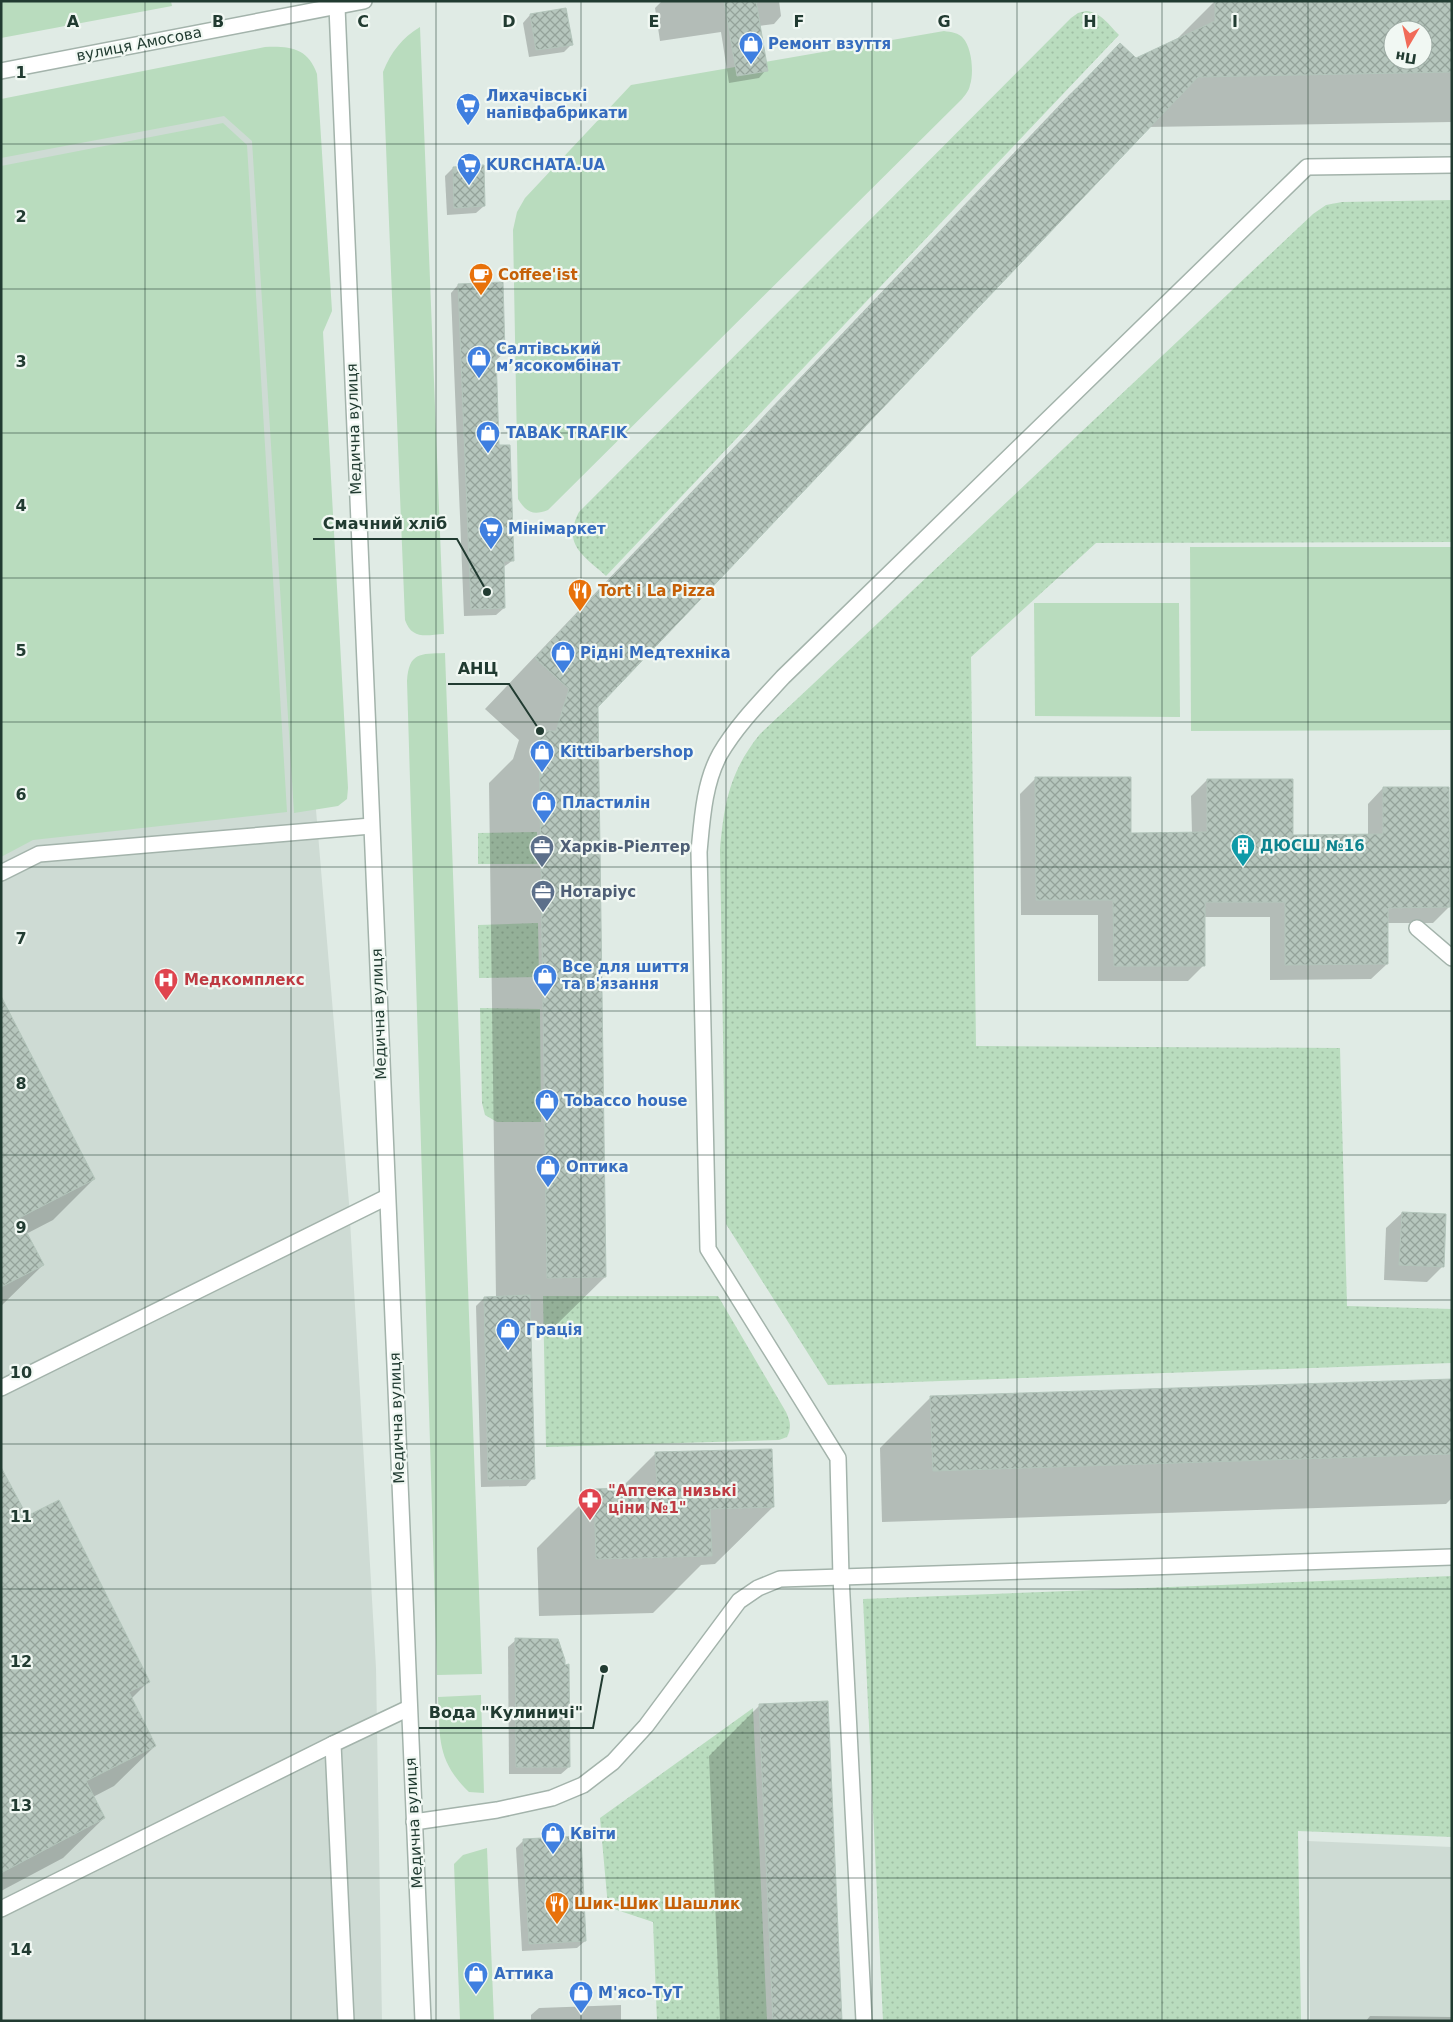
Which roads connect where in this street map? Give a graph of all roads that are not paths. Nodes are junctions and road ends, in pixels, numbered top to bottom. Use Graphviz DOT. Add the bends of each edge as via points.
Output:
graph roads {
  1 [pos="364,1"];
  2 [pos="337,6"];
  3 [pos="1,70"];
  4 [pos="1452,165"];
  5 [pos="371,826"];
  6 [pos="1,873"];
  7 [pos="1417,928"];
  8 [pos="1452,958"];
  9 [pos="387,1197"];
  10 [pos="1,1388"];
  11 [pos="1452,1557"];
  12 [pos="841,1577"];
  13 [pos="409,1708"];
  14 [pos="333,1744"];
  15 [pos="414,1822"];
  16 [pos="1,1909"];
  17 [pos="346,2021"];
  18 [pos="423,2021"];
  19 [pos="864,2021"];
  1 -- 2 [label="street, вулиця Амосова"];
  2 -- 3 [label="street, вулиця Амосова"];
  2 -- 5 [label="street, Медична вулиця"];
  4 -- 12 [label="street" via="1307,167 783,677 719,756 709,784 699,852 708,1249 838,1458"];
  5 -- 6 [label="street" via="39,854"];
  5 -- 9 [label="street, Медична вулиця"];
  7 -- 8 [label="street"];
  9 -- 10 [label="street"];
  9 -- 13 [label="street, Медична вулиця"];
  11 -- 12 [label="street"];
  12 -- 15 [label="street" via="780,1579 758,1588 739,1602 646,1726 613,1762 582,1785 552,1798"];
  12 -- 19 [label="street"];
  13 -- 14 [label="street"];
  13 -- 15 [label="street, Медична вулиця"];
  14 -- 16 [label="street"];
  14 -- 17 [label="street"];
  15 -- 18 [label="street, Медична вулиця"];
}
